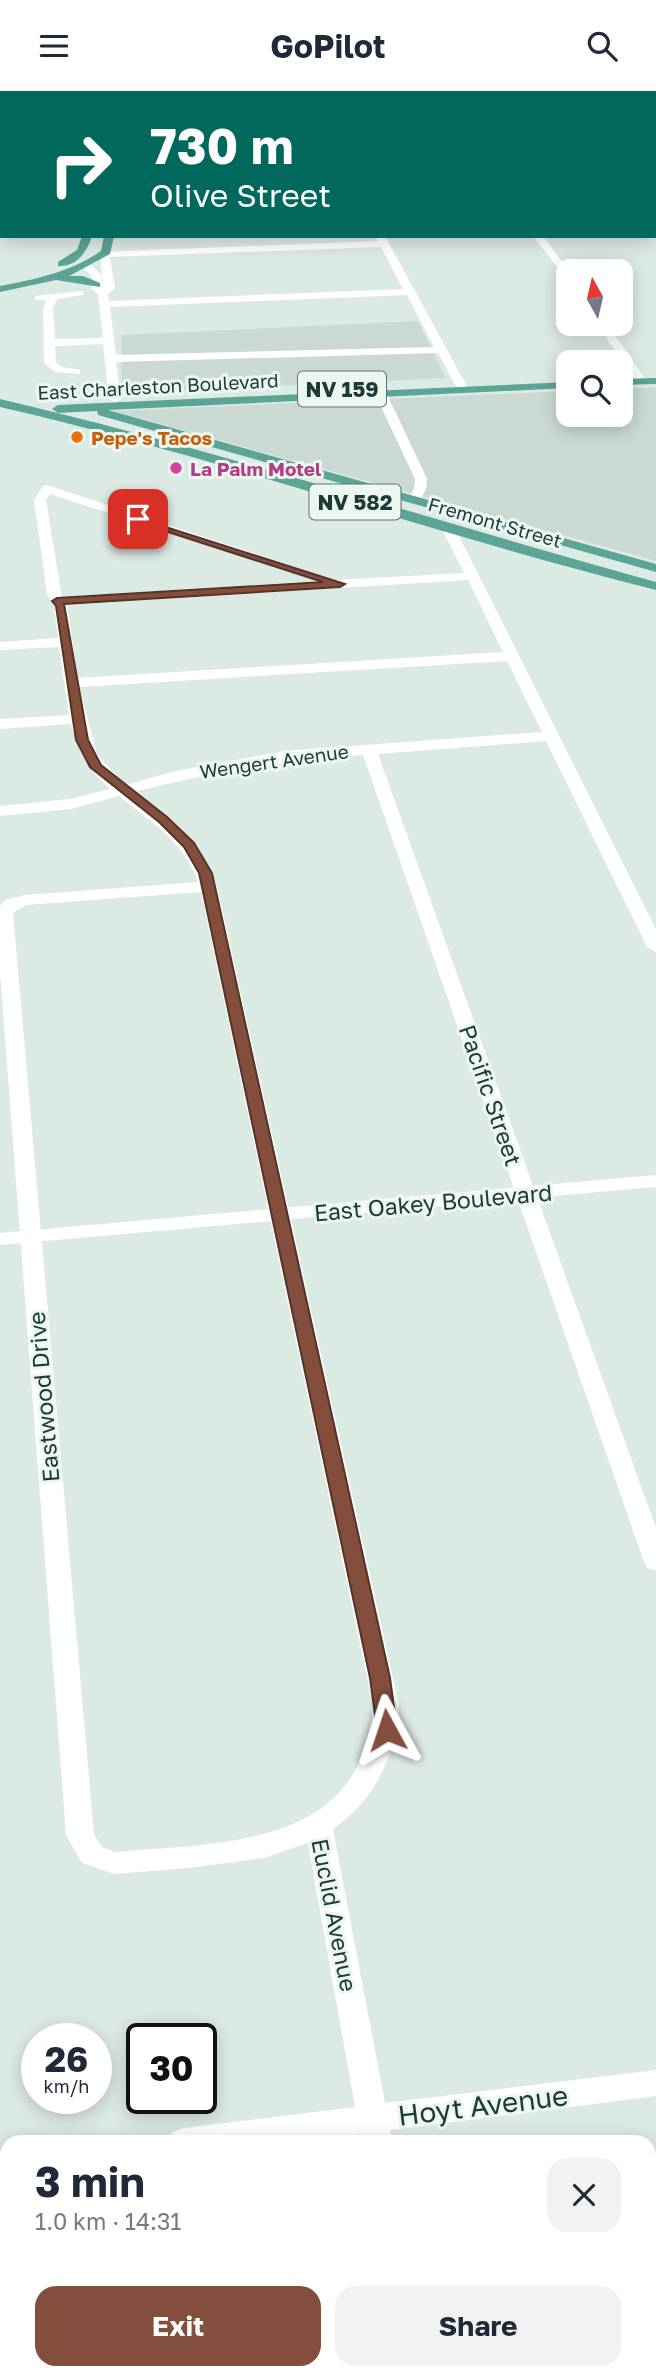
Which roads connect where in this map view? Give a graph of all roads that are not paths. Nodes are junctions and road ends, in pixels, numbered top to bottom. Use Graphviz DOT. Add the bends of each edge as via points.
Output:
graph roads {
  1 [pos="87,238"];
  2 [pos="109,238"];
  3 [pos="539,238"];
  4 [pos="382,240"];
  5 [pos="104,254"];
  6 [pos="556,261"];
  7 [pos="85,265"];
  8 [pos="0,281"];
  9 [pos="34,282"];
  10 [pos="0,289"];
  11 [pos="411,292"];
  12 [pos="79,293"];
  13 [pos="101,294"];
  14 [pos="52,297"];
  15 [pos="39,298"];
  16 [pos="610,336"];
  17 [pos="108,341"];
  18 [pos="47,343"];
  19 [pos="441,350"];
  20 [pos="110,359"];
  21 [pos="76,373"];
  22 [pos="656,374"];
  23 [pos="633,377"];
  24 [pos="640,378"];
  25 [pos="556,379"];
  26 [pos="633,379"];
  27 [pos="656,381"];
  28 [pos="556,385"];
  29 [pos="461,386"];
  30 [pos="0,394"];
  31 [pos="381,394"];
  32 [pos="115,399"];
  33 [pos="50,401"];
  34 [pos="0,403"];
  35 [pos="144,405"];
  36 [pos="82,407"];
  37 [pos="34,410"];
  38 [pos="0,411"];
  39 [pos="145,423"];
  40 [pos="413,501"];
  41 [pos="449,529"];
  42 [pos="656,568"];
  43 [pos="474,576"];
  44 [pos="340,584"];
  45 [pos="656,586"];
  46 [pos="57,601"];
  47 [pos="66,642"];
  48 [pos="0,646"];
  49 [pos="513,656"];
  50 [pos="73,683"];
  51 [pos="78,719"];
  52 [pos="0,724"];
  53 [pos="552,736"];
  54 [pos="368,748"];
  55 [pos="124,791"];
  56 [pos="0,811"];
  57 [pos="208,885"];
  58 [pos="656,947"];
  59 [pos="656,1181"];
  60 [pos="526,1195"];
  61 [pos="280,1215"];
  62 [pos="29,1237"];
  63 [pos="0,1239"];
  64 [pos="656,1562"];
  65 [pos="318,1824"];
  66 [pos="656,2083"];
  67 [pos="375,2130"];
  68 [pos="295,2135"];
  1 -- 7 [label="main road" via="95,247 79,262"];
  1 -- 8 [label="main road" via="82,252 63,263"];
  2 -- 5 [label="main road"];
  3 -- 6 [label="street"];
  4 -- 5 [label="street"];
  4 -- 11 [label="street"];
  5 -- 7 [label="main road"];
  5 -- 13 [label="street" via="110,288"];
  7 -- 9 [label="main road"];
  7 -- 13 [label="street" via="96,274"];
  9 -- 10 [label="main road"];
  9 -- 13 [label="main road" via="89,280"];
  11 -- 13 [label="street"];
  11 -- 19 [label="street"];
  12 -- 14 [label="street"];
  13 -- 17 [label="street"];
  14 -- 15 [label="street"];
  14 -- 18 [label="street"];
  16 -- 24 [label="street"];
  17 -- 18 [label="street"];
  17 -- 20 [label="street"];
  18 -- 21 [label="street" via="52,367"];
  19 -- 20 [label="street"];
  19 -- 29 [label="street"];
  20 -- 32 [label="street"];
  22 -- 24 [label="main road"];
  23 -- 24 [label="main road"];
  24 -- 26 [label="main road"];
  24 -- 27 [label="main road"];
  25 -- 29 [label="main road, East Charleston Boulevard / NV 159"];
  28 -- 29 [label="main road, East Charleston Boulevard / NV 159"];
  29 -- 31 [label="main road, East Charleston Boulevard / NV 159"];
  29 -- 32 [label="main road, East Charleston Boulevard / NV 159"];
  30 -- 33 [label="main road, Fremont Street"];
  31 -- 35 [label="main road, East Charleston Boulevard / NV 159"];
  31 -- 40 [label="street" via="421,479"];
  32 -- 33 [label="main road, East Charleston Boulevard"];
  33 -- 34 [label="main road, East Charleston Boulevard"];
  33 -- 36 [label="main road, Fremont Street / NV 582"];
  34 -- 37 [label="main road, Fremont Street / NV 582"];
  35 -- 36 [label="main road, East Charleston Boulevard"];
  35 -- 39 [label="main road" via="132,412"];
  36 -- 37 [label="main road, East Charleston Boulevard"];
  36 -- 39 [label="main road, Fremont Street / NV 582"];
  37 -- 38 [label="main road, East Charleston Boulevard"];
  37 -- 41 [label="main road, Fremont Street / NV 582"];
  39 -- 40 [label="main road, Fremont Street / NV 582"];
  40 -- 42 [label="main road, Fremont Street / NV 582"];
  41 -- 43 [label="street"];
  41 -- 45 [label="main road, Fremont Street / NV 582"];
  43 -- 44 [label="street"];
  43 -- 49 [label="street"];
  44 -- 46 [label="street"];
  44 -- 46 [label="street, Euclid Avenue" via="46,482 40,500"];
  46 -- 47 [label="street, Euclid Avenue"];
  47 -- 48 [label="street"];
  47 -- 50 [label="street, Euclid Avenue"];
  49 -- 50 [label="street"];
  49 -- 53 [label="street"];
  50 -- 51 [label="street, Euclid Avenue"];
  51 -- 52 [label="street"];
  51 -- 55 [label="street, Euclid Avenue" via="82,740 96,767"];
  53 -- 54 [label="street, Wengert Avenue"];
  53 -- 58 [label="street"];
  54 -- 55 [label="street, Wengert Avenue" via="225,765"];
  54 -- 60 [label="street, Pacific Street"];
  55 -- 56 [label="street, Wengert Avenue" via="71,804"];
  55 -- 57 [label="street, Euclid Avenue" via="189,845"];
  57 -- 61 [label="street, Euclid Avenue"];
  57 -- 62 [label="street, Eastwood Drive" via="25,899 4,912"];
  59 -- 60 [label="street, East Oakey Boulevard"];
  60 -- 61 [label="street, East Oakey Boulevard"];
  60 -- 64 [label="street, Pacific Street"];
  61 -- 62 [label="street, East Oakey Boulevard"];
  61 -- 65 [label="street, Euclid Avenue" via="386,1705 387,1730 365,1783 341,1809"];
  62 -- 63 [label="street, East Oakey Boulevard"];
  62 -- 65 [label="street, Eastwood Drive" via="80,1835 92,1855 114,1863 265,1847"];
  65 -- 67 [label="street, Euclid Avenue"];
  66 -- 67 [label="street, Hoyt Avenue"];
  67 -- 68 [label="street, Hoyt Avenue"];
}
